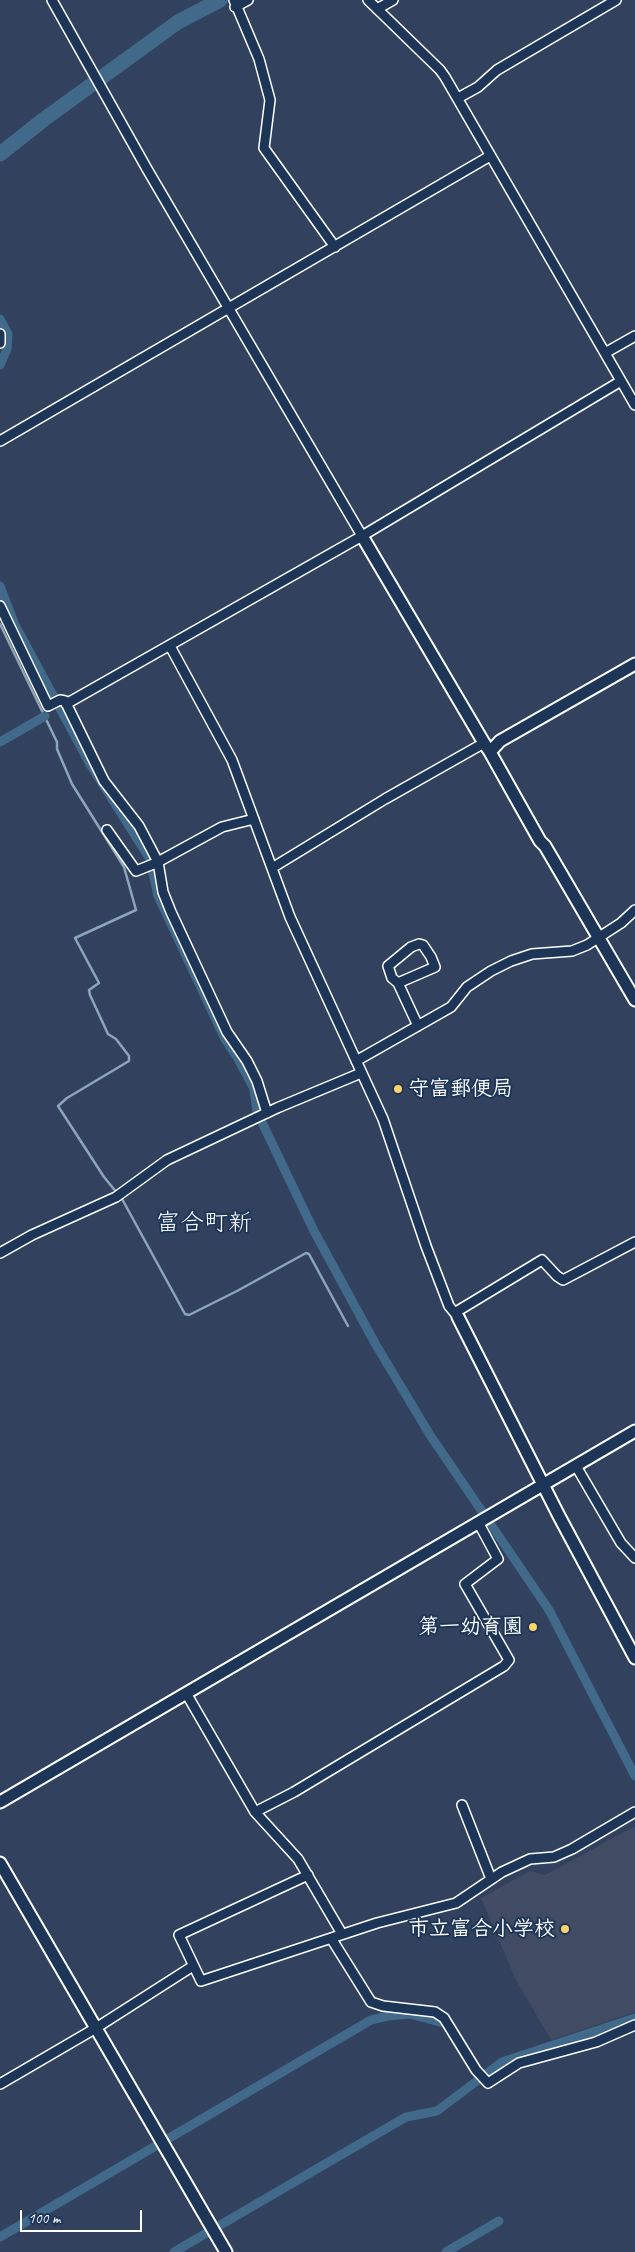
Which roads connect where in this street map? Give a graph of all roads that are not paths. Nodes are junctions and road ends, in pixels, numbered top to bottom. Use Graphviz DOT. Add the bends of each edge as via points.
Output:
graph roads {
  1 [pos="52,0"];
  2 [pos="248,0"];
  3 [pos="368,0"];
  4 [pos="393,0"];
  5 [pos="616,0"];
  6 [pos="235,3"];
  7 [pos="377,9"];
  8 [pos="458,98"];
  9 [pos="490,156"];
  10 [pos="335,247"];
  11 [pos="229,308"];
  12 [pos="0,334"];
  13 [pos="635,336"];
  14 [pos="0,343"];
  15 [pos="605,353"];
  16 [pos="621,381"];
  17 [pos="635,406"];
  18 [pos="0,441"];
  19 [pos="362,536"];
  20 [pos="0,606"];
  21 [pos="170,646"];
  22 [pos="635,664"];
  23 [pos="60,703"];
  24 [pos="487,748"];
  25 [pos="254,819"];
  26 [pos="107,830"];
  27 [pos="154,864"];
  28 [pos="272,868"];
  29 [pos="635,910"];
  30 [pos="599,938"];
  31 [pos="398,984"];
  32 [pos="635,1000"];
  33 [pos="418,1026"];
  34 [pos="356,1061"];
  35 [pos="361,1073"];
  36 [pos="262,1116"];
  37 [pos="635,1242"];
  38 [pos="0,1253"];
  39 [pos="457,1315"];
  40 [pos="635,1431"];
  41 [pos="576,1466"];
  42 [pos="544,1484"];
  43 [pos="479,1522"];
  44 [pos="635,1558"];
  45 [pos="635,1658"];
  46 [pos="186,1693"];
  47 [pos="0,1802"];
  48 [pos="462,1805"];
  49 [pos="255,1812"];
  50 [pos="635,1812"];
  51 [pos="0,1863"];
  52 [pos="308,1875"];
  53 [pos="491,1879"];
  54 [pos="342,1934"];
  55 [pos="331,1938"];
  56 [pos="193,1966"];
  57 [pos="635,2025"];
  58 [pos="96,2028"];
  59 [pos="0,2084"];
  60 [pos="226,2252"];
  1 -- 11 [label="street"];
  2 -- 6 [label="street"];
  3 -- 7 [label="street"];
  4 -- 7 [label="street"];
  5 -- 8 [label="street" via="496,70 478,87"];
  6 -- 10 [label="street" via="259,59 270,100 264,148"];
  7 -- 8 [label="street" via="440,70"];
  8 -- 9 [label="street"];
  9 -- 10 [label="street"];
  9 -- 15 [label="street"];
  10 -- 11 [label="street"];
  11 -- 18 [label="street"];
  11 -- 19 [label="street"];
  12 -- 14 [label="street"];
  13 -- 15 [label="street"];
  15 -- 16 [label="street"];
  16 -- 17 [label="street"];
  16 -- 19 [label="street"];
  19 -- 21 [label="street"];
  19 -- 24 [label="street"];
  20 -- 23 [label="street" via="48,706"];
  21 -- 23 [label="street"];
  21 -- 25 [label="street" via="232,760"];
  22 -- 24 [label="street"];
  23 -- 27 [label="street" via="104,781 139,826"];
  24 -- 28 [label="street" via="385,799"];
  24 -- 30 [label="street"];
  25 -- 27 [label="street" via="222,827"];
  25 -- 28 [label="street"];
  26 -- 27 [label="street" via="136,872"];
  27 -- 36 [label="street" via="171,912 227,1032 257,1081"];
  28 -- 34 [label="street" via="290,917"];
  29 -- 30 [label="street"];
  30 -- 32 [label="street"];
  30 -- 33 [label="street" via="572,951 532,954 511,961 476,980 451,1007"];
  31 -- 31 [label="street" via="392,978 388,965 411,947 423,945 434,967"];
  31 -- 33 [label="street"];
  33 -- 34 [label="street"];
  34 -- 35 [label="street"];
  35 -- 36 [label="street"];
  35 -- 39 [label="street" via="383,1118 449,1306"];
  36 -- 38 [label="street" via="167,1160 116,1197"];
  37 -- 39 [label="street" via="563,1280 542,1260"];
  39 -- 42 [label="street"];
  40 -- 41 [label="street"];
  41 -- 42 [label="street"];
  41 -- 44 [label="street" via="621,1544"];
  42 -- 43 [label="street"];
  42 -- 45 [label="street"];
  43 -- 46 [label="street"];
  43 -- 49 [label="street" via="498,1559 465,1584 509,1660 294,1792"];
  46 -- 47 [label="street"];
  46 -- 49 [label="street"];
  48 -- 53 [label="street"];
  49 -- 52 [label="street" via="298,1859"];
  50 -- 53 [label="street" via="572,1849 554,1857 530,1859"];
  51 -- 58 [label="street"];
  52 -- 54 [label="street"];
  52 -- 56 [label="street" via="179,1935"];
  53 -- 54 [label="street" via="456,1903"];
  54 -- 55 [label="street"];
  55 -- 56 [label="street" via="201,1981"];
  55 -- 57 [label="street" via="371,2002 435,2012 444,2018 488,2083 519,2063 596,2042"];
  56 -- 58 [label="street"];
  58 -- 59 [label="street"];
  58 -- 60 [label="street"];
}
